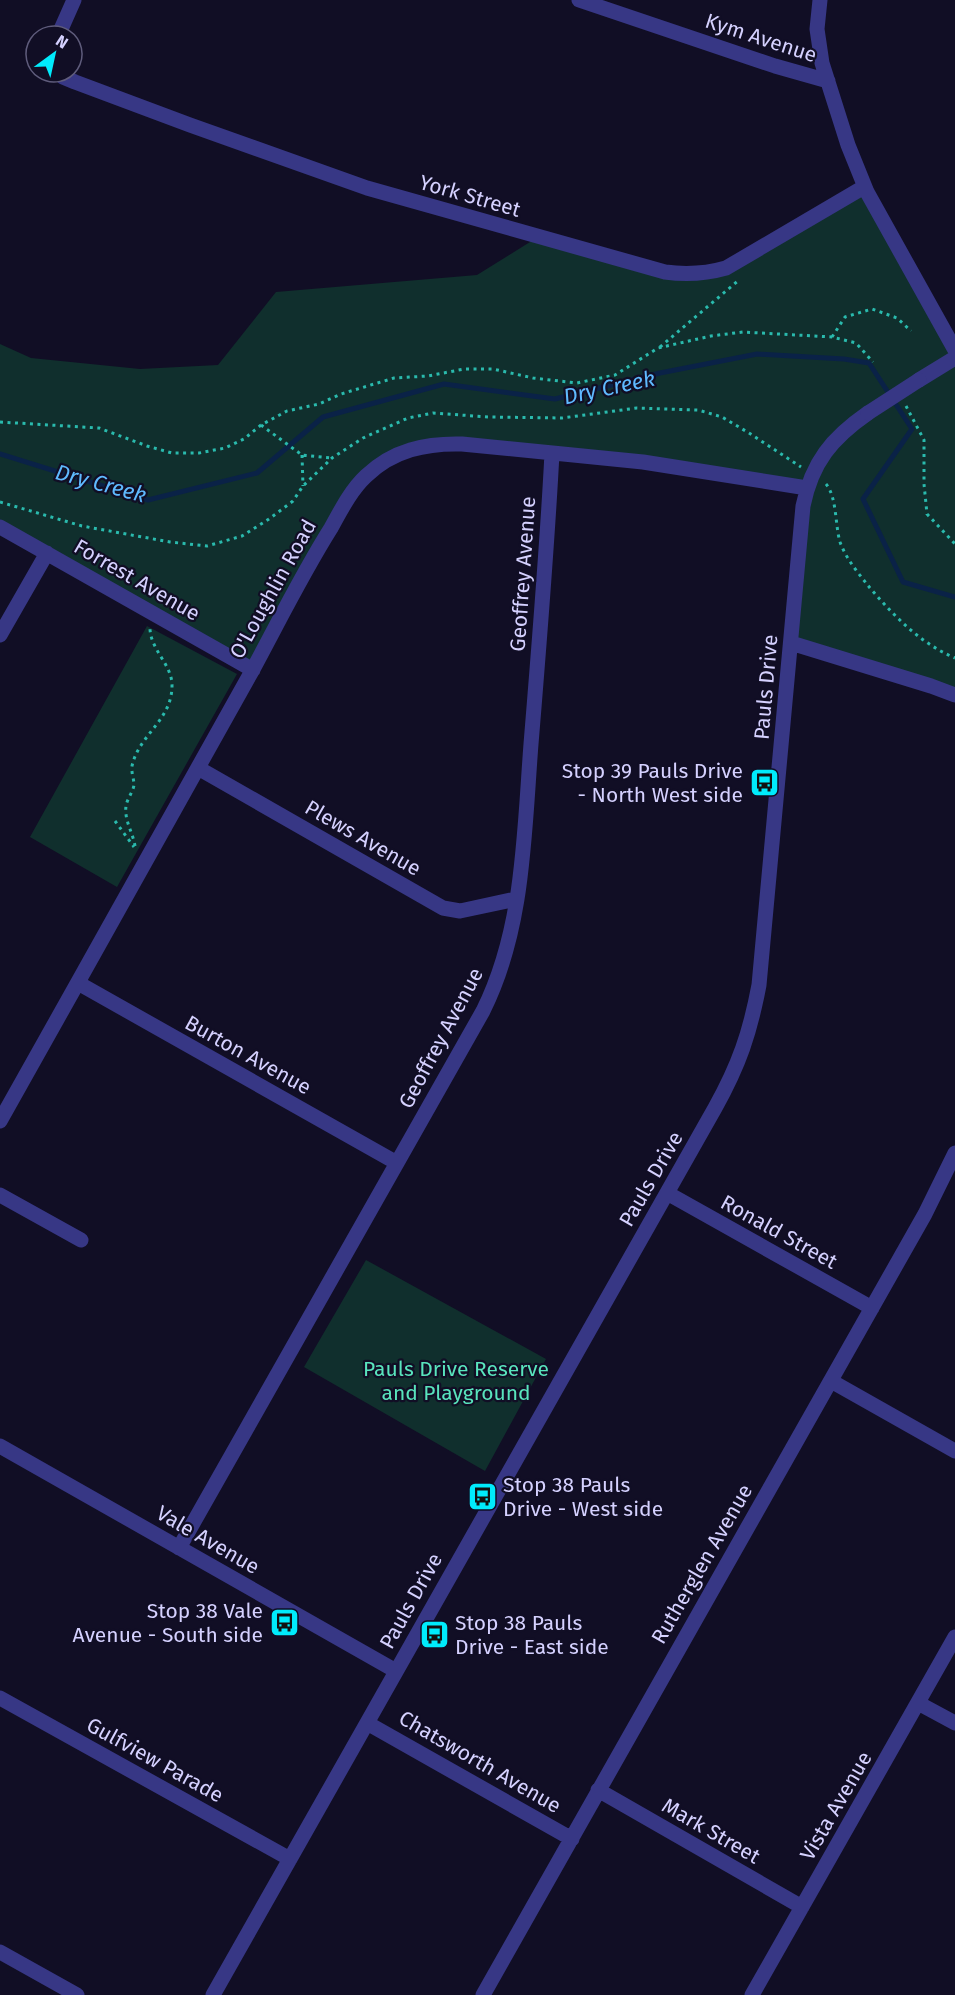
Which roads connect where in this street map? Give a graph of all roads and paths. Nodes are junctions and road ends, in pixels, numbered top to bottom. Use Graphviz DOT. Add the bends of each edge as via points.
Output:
graph roads {
  1 [pos="74,0"];
  2 [pos="579,0"];
  3 [pos="820,0"];
  4 [pos="63,24"];
  5 [pos="828,81"];
  6 [pos="80,84"];
  7 [pos="864,187"];
  8 [pos="742,275"];
  9 [pos="911,331"];
  10 [pos="832,337"];
  11 [pos="658,348"];
  12 [pos="955,350"];
  13 [pos="955,358"];
  14 [pos="873,362"];
  15 [pos="906,405"];
  16 [pos="0,422"];
  17 [pos="261,425"];
  18 [pos="552,453"];
  19 [pos="302,455"];
  20 [pos="332,458"];
  21 [pos="810,482"];
  22 [pos="303,486"];
  23 [pos="0,502"];
  24 [pos="0,527"];
  25 [pos="955,544"];
  26 [pos="47,553"];
  27 [pos="149,624"];
  28 [pos="0,635"];
  29 [pos="791,643"];
  30 [pos="955,658"];
  31 [pos="253,670"];
  32 [pos="955,695"];
  33 [pos="198,768"];
  34 [pos="116,821"];
  35 [pos="135,848"];
  36 [pos="139,854"];
  37 [pos="516,899"];
  38 [pos="78,983"];
  39 [pos="0,1121"];
  40 [pos="955,1153"];
  41 [pos="397,1163"];
  42 [pos="667,1193"];
  43 [pos="0,1195"];
  44 [pos="81,1240"];
  45 [pos="872,1308"];
  46 [pos="831,1381"];
  47 [pos="0,1446"];
  48 [pos="955,1451"];
  49 [pos="179,1548"];
  50 [pos="955,1637"];
  51 [pos="396,1671"];
  52 [pos="0,1698"];
  53 [pos="918,1703"];
  54 [pos="367,1723"];
  55 [pos="955,1723"];
  56 [pos="598,1790"];
  57 [pos="572,1839"];
  58 [pos="290,1859"];
  59 [pos="802,1907"];
  60 [pos="0,1952"];
  61 [pos="77,1995"];
  62 [pos="213,1995"];
  63 [pos="483,1995"];
  64 [pos="752,1995"];
  1 -- 4 [label="street"];
  2 -- 5 [label="street, Kym Avenue"];
  3 -- 5 [label="street" via="818,39"];
  5 -- 7 [label="street"];
  6 -- 7 [label="street, York Street" via="367,188 686,275 726,268"];
  7 -- 12 [label="street"];
  8 -- 11 [label="path"];
  9 -- 10 [label="path" via="897,318 872,309 845,317"];
  10 -- 11 [label="path" via="743,332"];
  10 -- 14 [label="path" via="856,343"];
  11 -- 17 [label="path" via="615,375 577,383 493,369 394,378 287,411"];
  13 -- 21 [label="street, Pauls Drive, bridge" via="842,432 822,456"];
  15 -- 25 [label="path" via="924,440 927,514"];
  16 -- 17 [label="path" via="99,428 172,453 225,448 244,440"];
  17 -- 19 [label="path"];
  18 -- 21 [label="street, O'Loughlin Road"];
  18 -- 31 [label="street, O'Loughlin Road" via="436,444 411,448 374,468 346,501"];
  18 -- 37 [label="street, Geoffrey Avenue" via="544,596"];
  19 -- 20 [label="path"];
  19 -- 22 [label="path"];
  20 -- 21 [label="path" via="363,438 408,418 433,412 562,418 637,408 672,408 722,417 749,432"];
  20 -- 22 [label="path"];
  21 -- 29 [label="street, Pauls Drive" via="801,520"];
  21 -- 30 [label="path" via="824,481 829,487 841,543 858,573 910,632"];
  22 -- 23 [label="path" via="293,501 242,536 207,546 82,526"];
  24 -- 26 [label="street, Forrest Avenue"];
  26 -- 28 [label="street"];
  26 -- 31 [label="street, Forrest Avenue"];
  27 -- 35 [label="path" via="154,645 172,682 168,707 145,739 132,767 134,786 126,806"];
  29 -- 32 [label="street"];
  29 -- 42 [label="street, Pauls Drive" via="763,954 753,1019 731,1078"];
  31 -- 33 [label="street, O'Loughlin Road"];
  33 -- 37 [label="street, Plews Avenue" via="444,908 459,911"];
  33 -- 38 [label="street, O'Loughlin Road"];
  34 -- 35 [label="path"];
  35 -- 36 [label="path"];
  37 -- 41 [label="street, Geoffrey Avenue" via="508,949 494,989"];
  38 -- 39 [label="street, O'Loughlin Road"];
  38 -- 41 [label="street, Burton Avenue"];
  40 -- 45 [label="street, Rutherglen Avenue"];
  41 -- 49 [label="street, Geoffrey Avenue"];
  42 -- 45 [label="street, Ronald Street"];
  42 -- 51 [label="street, Pauls Drive"];
  43 -- 44 [label="street"];
  45 -- 46 [label="street, Rutherglen Avenue"];
  46 -- 48 [label="street"];
  46 -- 56 [label="street, Rutherglen Avenue"];
  47 -- 49 [label="street, Vale Avenue"];
  49 -- 51 [label="street, Vale Avenue"];
  50 -- 53 [label="street, Vista Avenue"];
  51 -- 54 [label="street, Pauls Drive"];
  52 -- 58 [label="street, Gulfview Parade"];
  53 -- 55 [label="street"];
  53 -- 59 [label="street, Vista Avenue"];
  54 -- 57 [label="street, Chatsworth Avenue"];
  54 -- 58 [label="street, Pauls Drive"];
  56 -- 57 [label="street, Rutherglen Avenue"];
  56 -- 59 [label="street, Mark Street"];
  57 -- 63 [label="street, Rutherglen Avenue"];
  58 -- 62 [label="street, Pauls Drive"];
  59 -- 64 [label="street, Vista Avenue"];
  60 -- 61 [label="street"];
}
